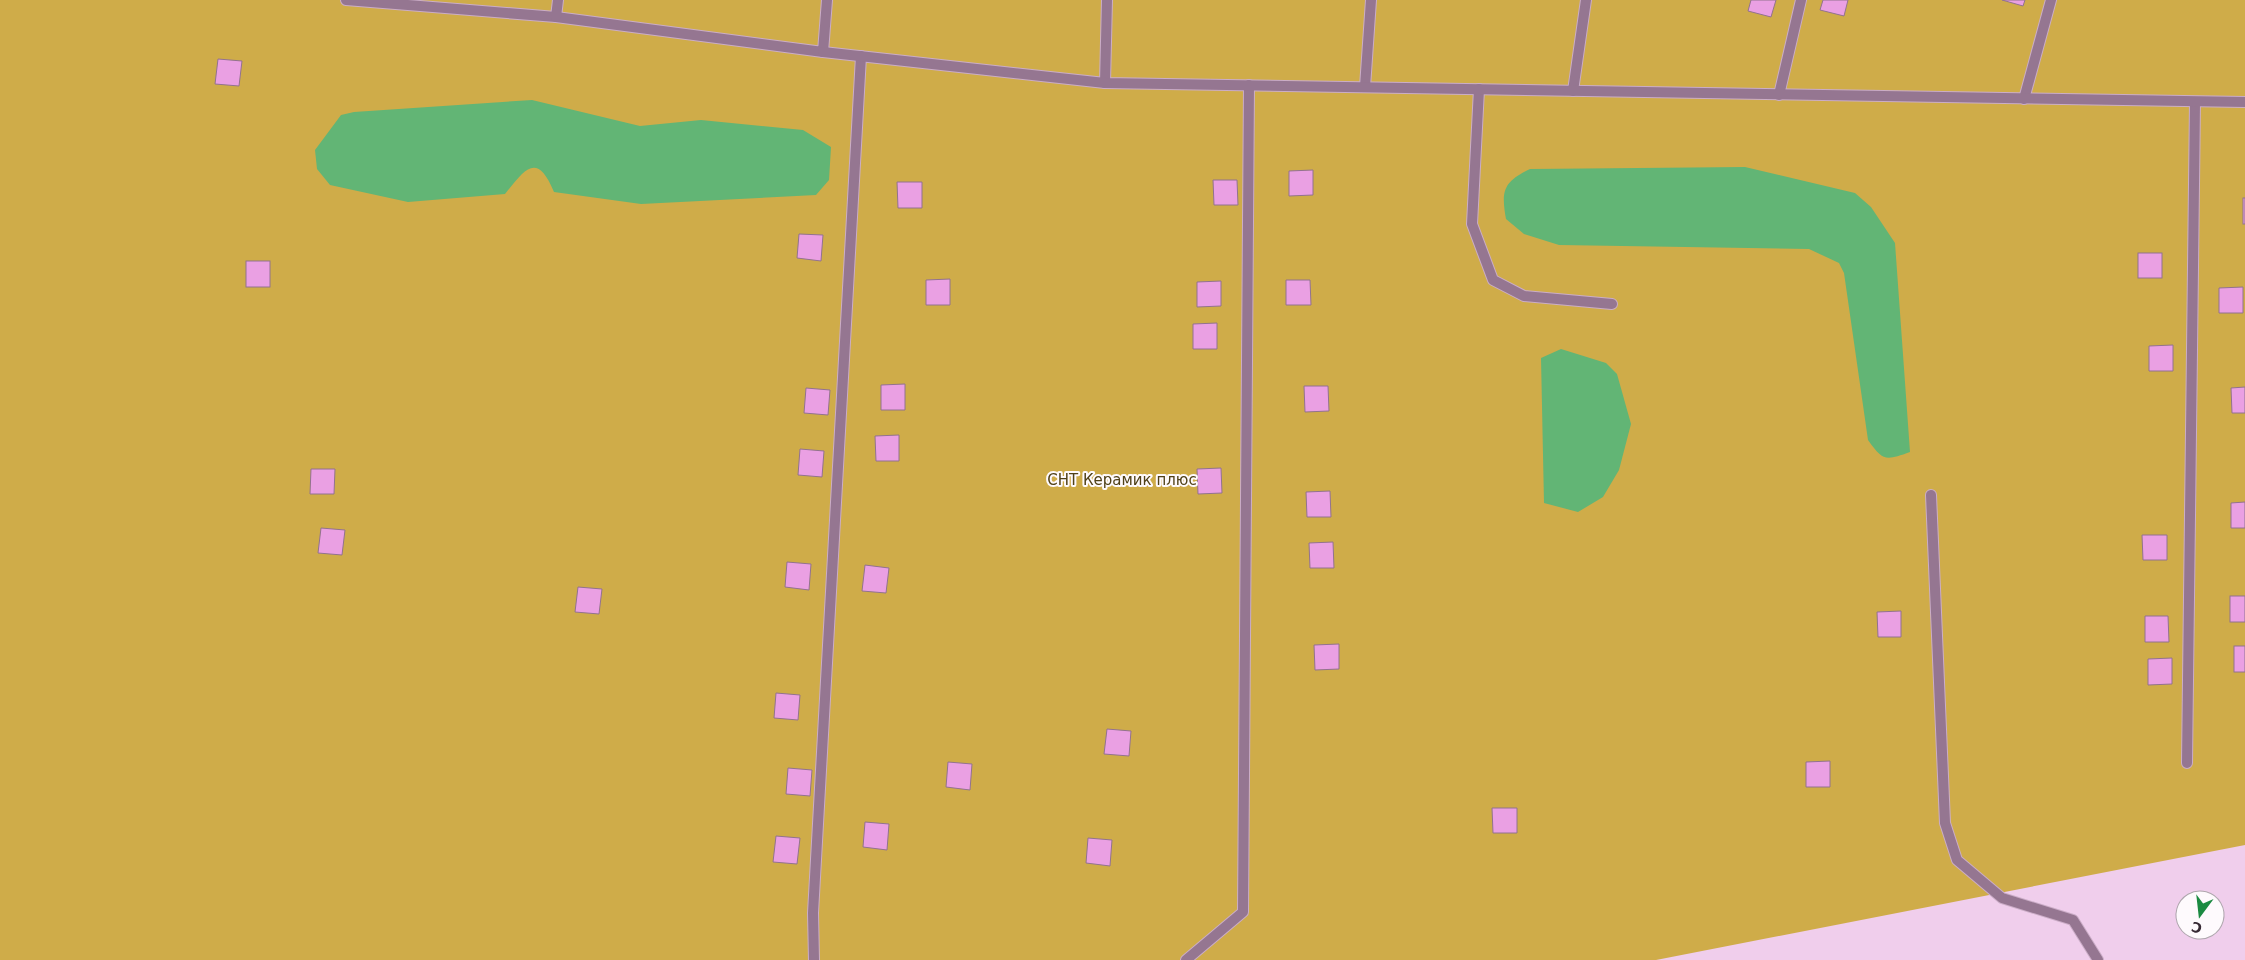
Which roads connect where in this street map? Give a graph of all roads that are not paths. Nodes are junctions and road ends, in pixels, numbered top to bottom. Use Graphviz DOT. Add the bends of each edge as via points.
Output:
graph roads {
  1 [pos="346,0"];
  2 [pos="558,0"];
  3 [pos="827,0"];
  4 [pos="1107,0"];
  5 [pos="1371,0"];
  6 [pos="1586,0"];
  7 [pos="1801,0"];
  8 [pos="2051,0"];
  9 [pos="556,17"];
  10 [pos="823,52"];
  11 [pos="861,56"];
  12 [pos="1105,83"];
  13 [pos="1249,85"];
  14 [pos="1366,87"];
  15 [pos="1479,90"];
  16 [pos="1573,91"];
  17 [pos="1778,95"];
  18 [pos="2024,99"];
  19 [pos="2196,102"];
  20 [pos="2245,102"];
  21 [pos="1612,304"];
  22 [pos="1931,495"];
  23 [pos="2187,763"];
  24 [pos="814,960"];
  25 [pos="1186,960"];
  26 [pos="2098,960"];
  1 -- 9 [label="street"];
  2 -- 9 [label="street"];
  3 -- 10 [label="street"];
  4 -- 12 [label="street"];
  5 -- 14 [label="street"];
  6 -- 16 [label="street"];
  7 -- 17 [label="street"];
  8 -- 18 [label="street"];
  9 -- 10 [label="street"];
  10 -- 11 [label="street"];
  11 -- 12 [label="street"];
  11 -- 24 [label="street" via="813,914"];
  12 -- 13 [label="street"];
  13 -- 14 [label="street"];
  13 -- 25 [label="street" via="1243,912"];
  14 -- 15 [label="street"];
  15 -- 16 [label="street"];
  15 -- 21 [label="street" via="1472,224 1493,280 1524,296"];
  16 -- 17 [label="street"];
  17 -- 18 [label="street"];
  18 -- 19 [label="street"];
  19 -- 20 [label="street"];
  19 -- 23 [label="street"];
  22 -- 26 [label="street" via="1945,823 1957,860 2002,898 2073,920"];
}
